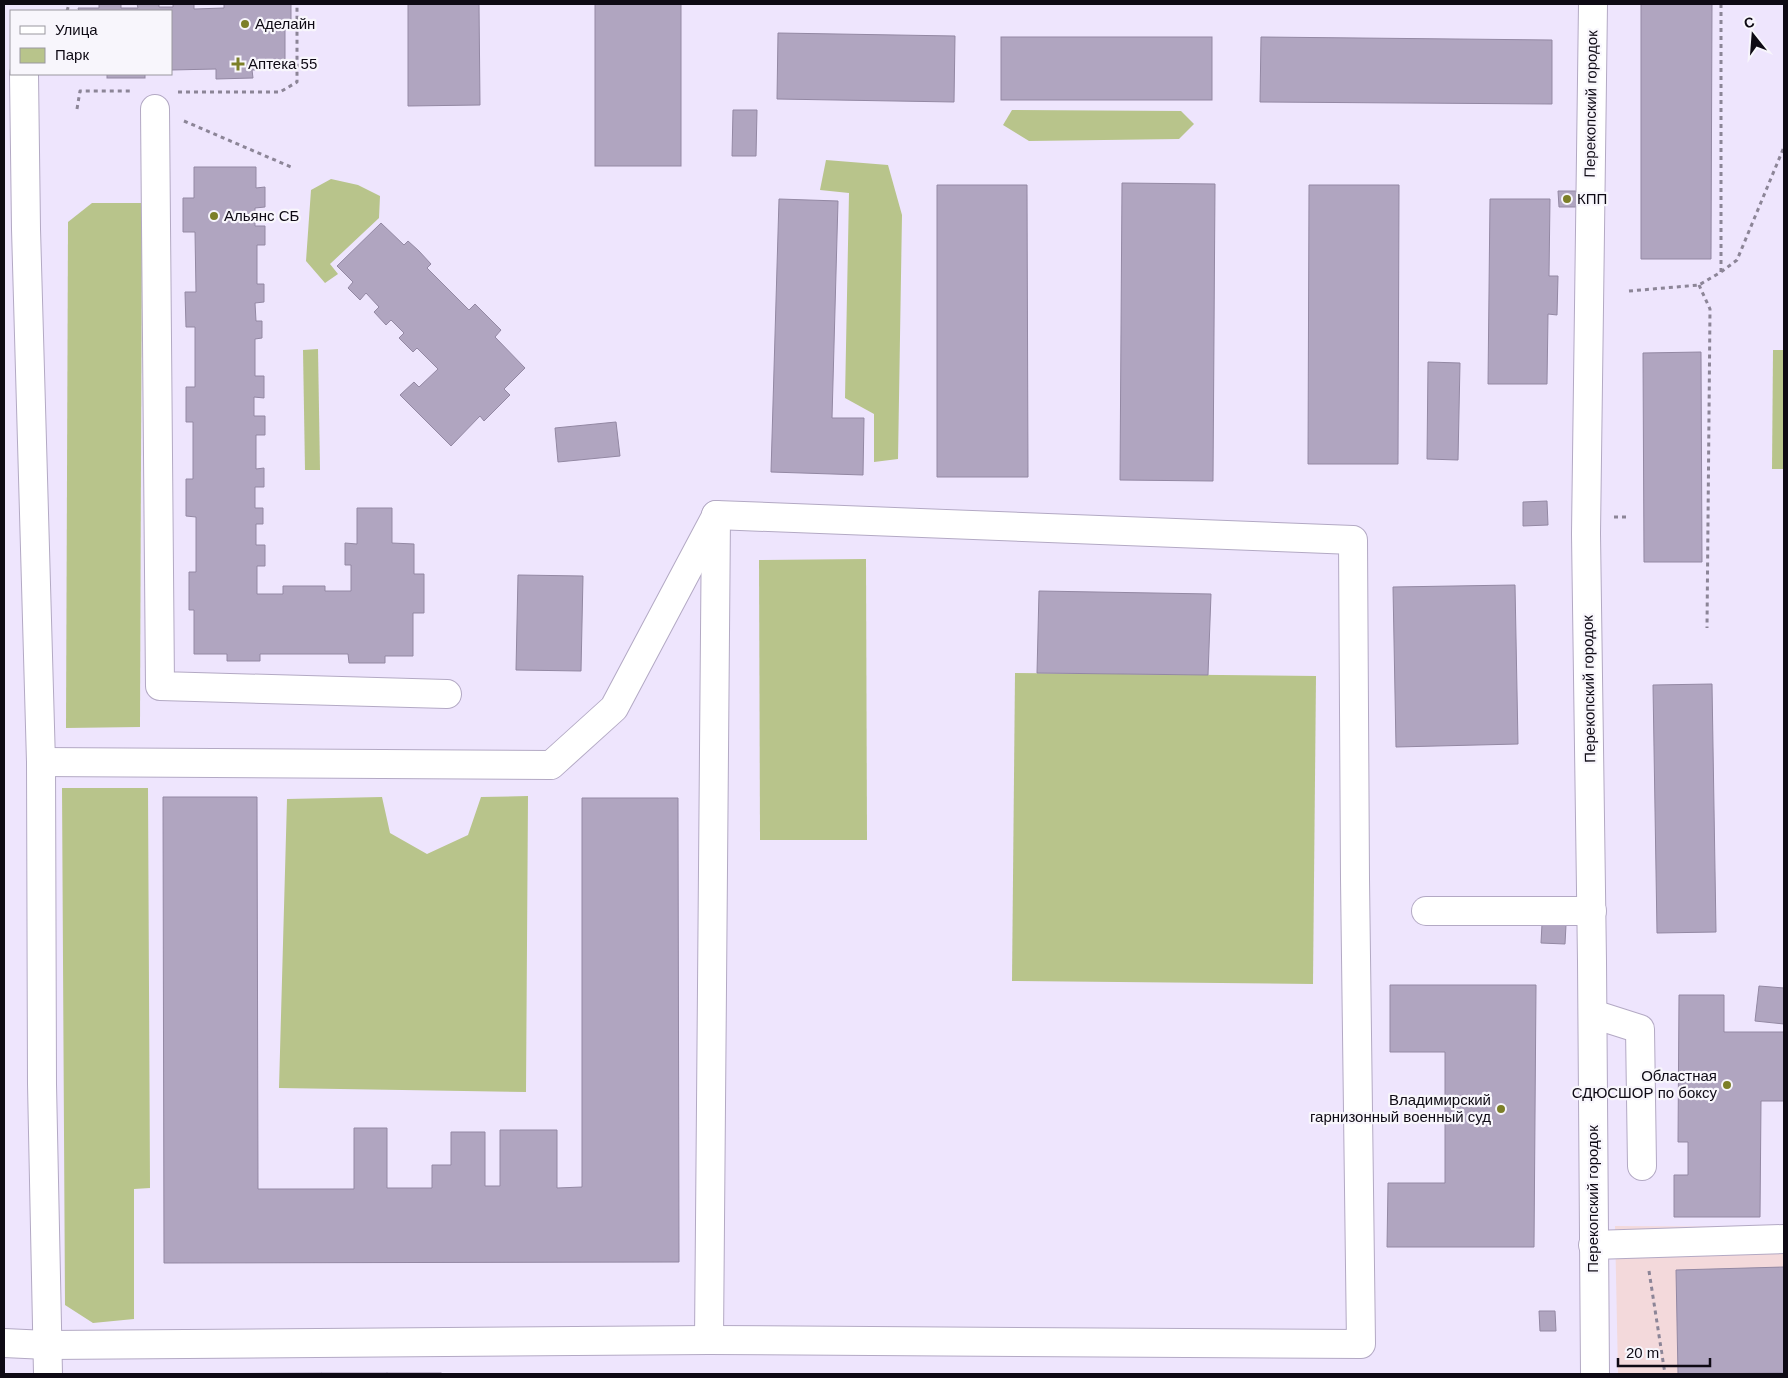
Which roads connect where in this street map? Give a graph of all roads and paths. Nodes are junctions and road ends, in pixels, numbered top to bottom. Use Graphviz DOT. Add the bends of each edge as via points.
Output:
graph roads {
  1 [pos="297,4"];
  2 [pos="1593,4"];
  3 [pos="1721,4"];
  4 [pos="24,75"];
  5 [pos="177,92"];
  6 [pos="147,100"];
  7 [pos="77,109"];
  8 [pos="1784,147"];
  9 [pos="291,167"];
  10 [pos="1721,272"];
  11 [pos="1699,285"];
  12 [pos="1629,291"];
  13 [pos="716,514"];
  14 [pos="1707,628"];
  15 [pos="447,694"];
  16 [pos="41,762"];
  17 [pos="1426,911"];
  18 [pos="1592,911"];
  19 [pos="1593,1014"];
  20 [pos="1642,1166"];
  21 [pos="1784,1239"];
  22 [pos="1645,1243"];
  23 [pos="1593,1245"];
  24 [pos="709,1340"];
  25 [pos="4,1343"];
  26 [pos="47,1345"];
  27 [pos="48,1374"];
  28 [pos="1595,1374"];
  29 [pos="1665,1374"];
  1 -- 5 [label="path" via="297,82 280,92"];
  2 -- 18 [label="street, Перекопский городок" via="1586,534"];
  3 -- 10 [label="path"];
  4 -- 16 [label="street"];
  6 -- 7 [label="path" via="80,91"];
  6 -- 9 [label="path"];
  6 -- 15 [label="street" via="160,686"];
  8 -- 10 [label="path" via="1738,260"];
  10 -- 11 [label="path"];
  11 -- 12 [label="path"];
  11 -- 14 [label="path" via="1710,310"];
  13 -- 16 [label="street" via="614,708 551,765"];
  13 -- 24 [label="street"];
  13 -- 24 [label="street" via="1353,540 1361,1344"];
  16 -- 26 [label="street"];
  17 -- 18 [label="street"];
  18 -- 19 [label="street, Перекопский городок"];
  19 -- 20 [label="street" via="1640,1029"];
  19 -- 23 [label="street, Перекопский городок"];
  21 -- 22 [label="street"];
  22 -- 23 [label="street"];
  22 -- 29 [label="path"];
  23 -- 28 [label="street, Перекопский городок"];
  24 -- 26 [label="street"];
  25 -- 26 [label="street"];
  26 -- 27 [label="street"];
}
